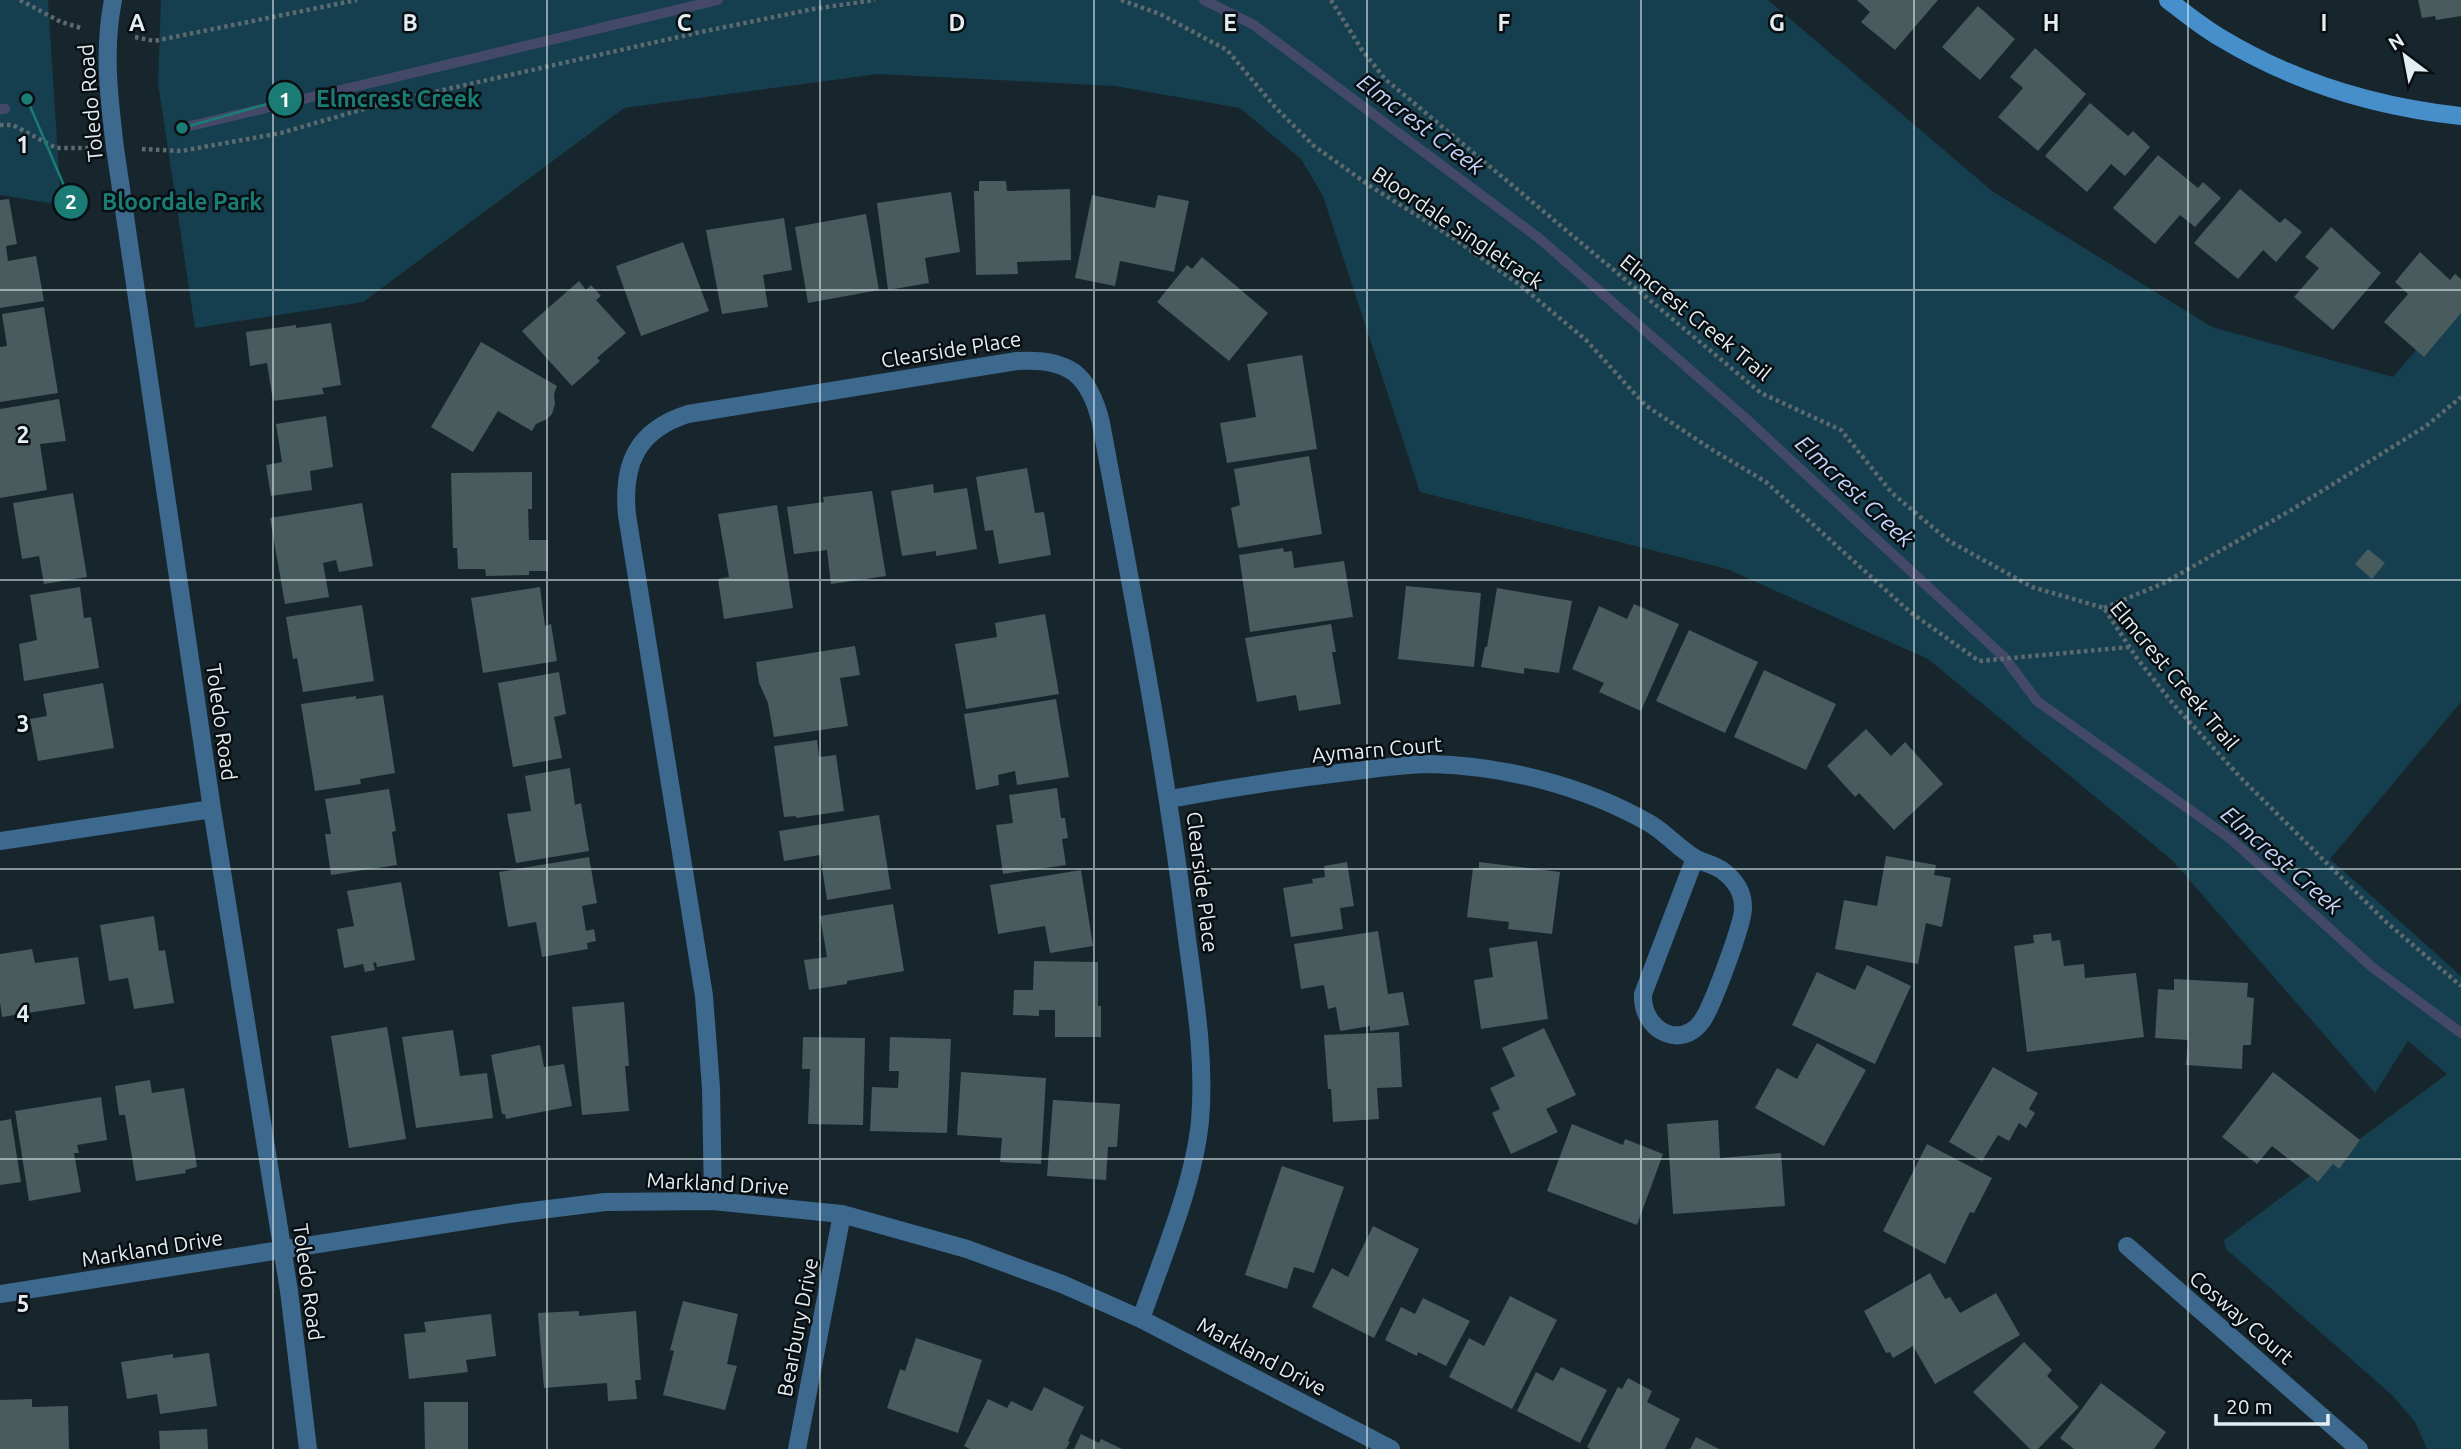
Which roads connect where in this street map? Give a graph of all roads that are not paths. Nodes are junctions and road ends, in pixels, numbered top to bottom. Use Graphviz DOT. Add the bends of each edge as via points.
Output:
graph roads {
  1 [pos="113,0"];
  2 [pos="2168,0"];
  3 [pos="2461,116"];
  4 [pos="1170,799"];
  5 [pos="212,809"];
  6 [pos="0,841"];
  7 [pos="1695,858"];
  8 [pos="713,1202"];
  9 [pos="842,1214"];
  10 [pos="2127,1246"];
  11 [pos="283,1251"];
  12 [pos="0,1294"];
  13 [pos="1141,1319"];
  14 [pos="308,1449"];
  15 [pos="797,1449"];
  16 [pos="1391,1449"];
  17 [pos="2358,1449"];
  1 -- 5 [label="street, Toledo Road" via="107,32 109,102"];
  2 -- 3 [label="street" via="2220,38 2289,73 2358,99"];
  4 -- 7 [label="street, Aymarn Court" via="1394,767 1428,764 1494,769 1595,797 1650,823"];
  4 -- 8 [label="street, Clearside Place" via="1101,423 1094,396 1074,372 1043,360 1017,361 688,414 656,429 633,456 624,491 704,996"];
  4 -- 13 [label="street, Clearside Place" via="1200,1041 1200,1121 1184,1191"];
  5 -- 6 [label="street"];
  5 -- 11 [label="street, Toledo Road"];
  7 -- 7 [label="street, Aymarn Court" via="1643,995 1648,1020 1671,1034 1688,1032 1702,1021 1743,916 1742,898 1734,881 1720,868"];
  8 -- 9 [label="street, Markland Drive"];
  8 -- 11 [label="street, Markland Drive" via="605,1202"];
  9 -- 13 [label="street, Markland Drive" via="968,1249"];
  9 -- 15 [label="street, Bearbury Drive"];
  10 -- 17 [label="street, Cosway Court"];
  11 -- 12 [label="street, Markland Drive"];
  11 -- 14 [label="street, Toledo Road"];
  13 -- 16 [label="street, Markland Drive"];
}
